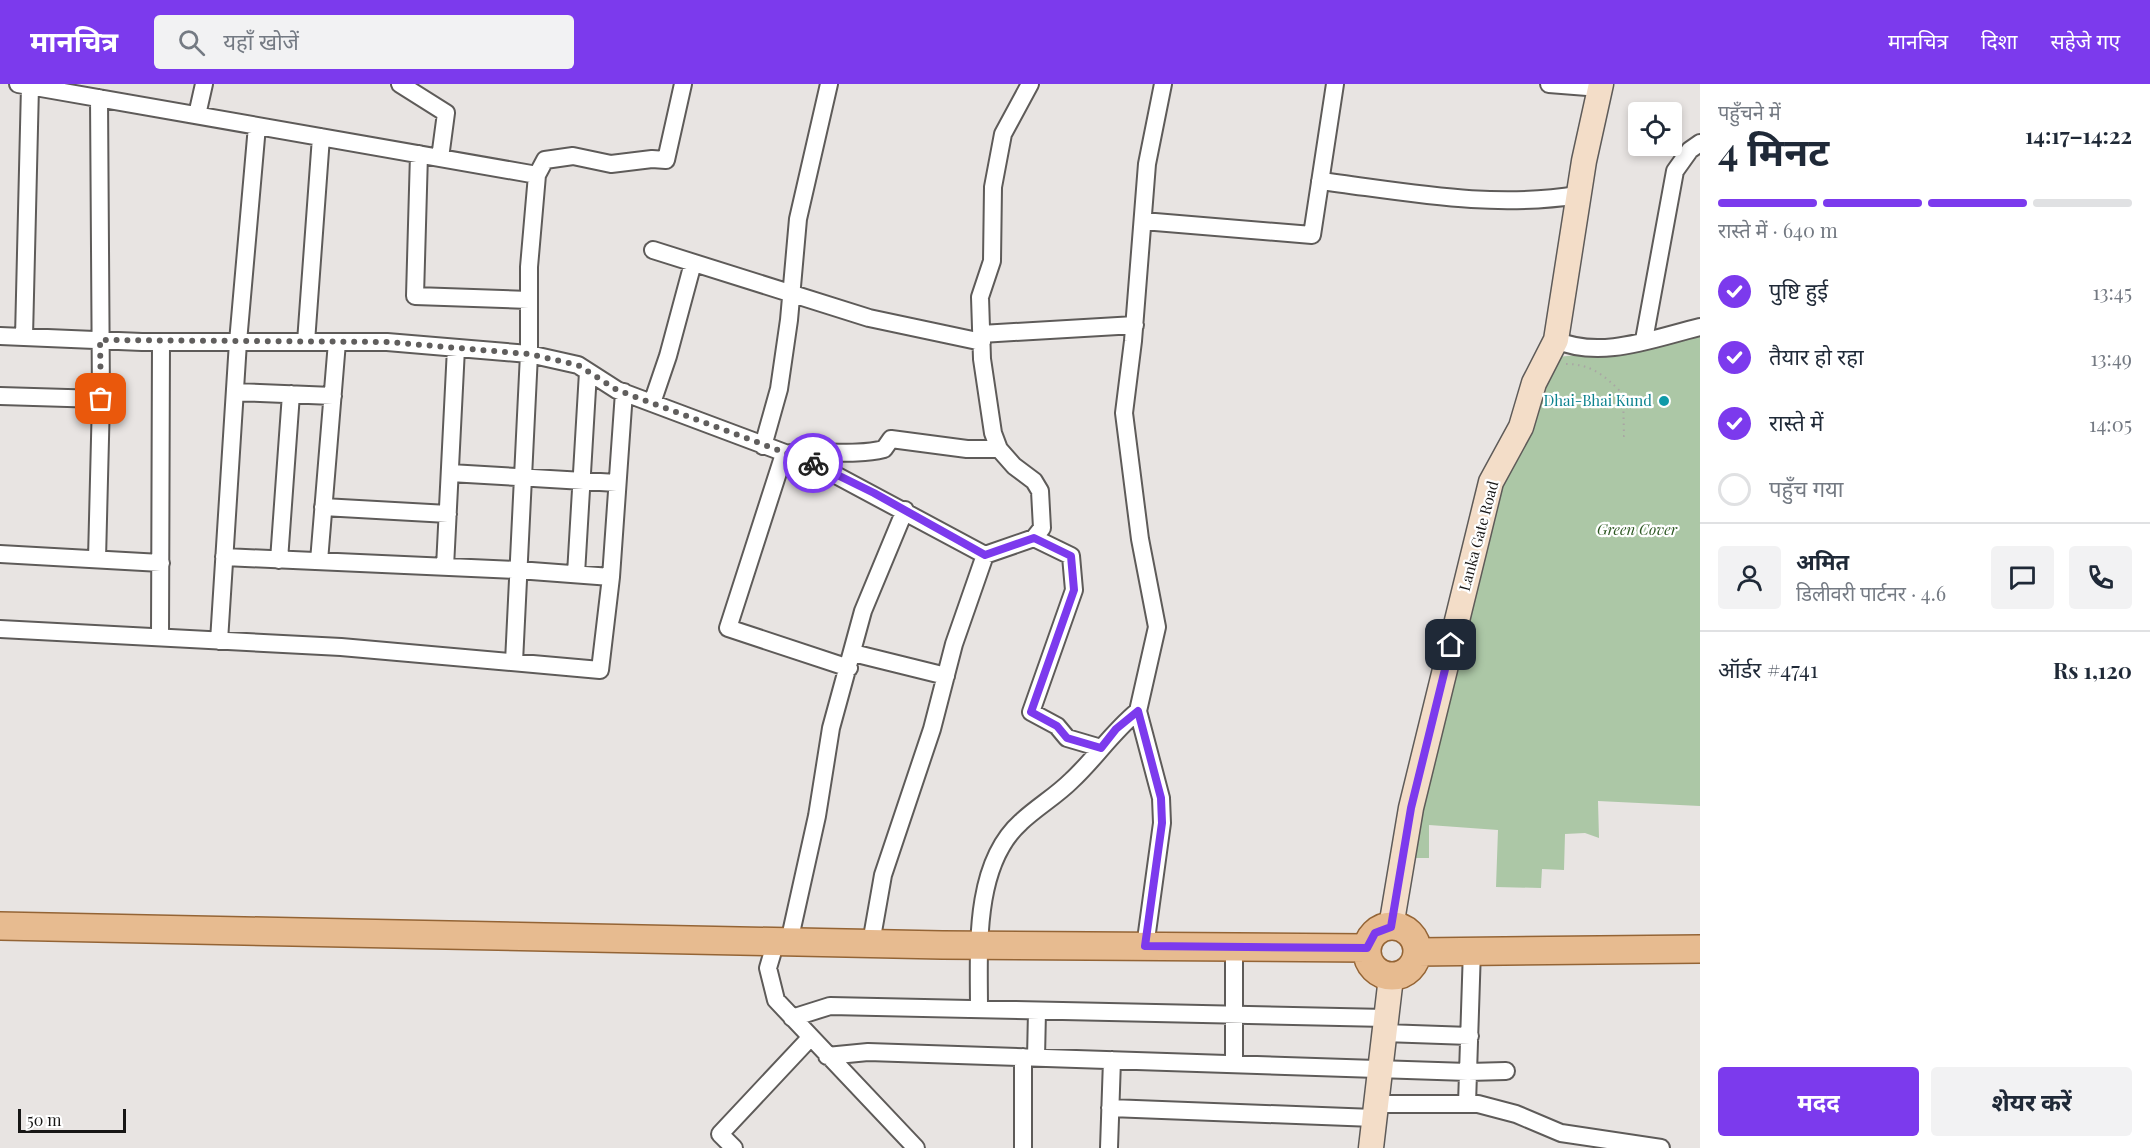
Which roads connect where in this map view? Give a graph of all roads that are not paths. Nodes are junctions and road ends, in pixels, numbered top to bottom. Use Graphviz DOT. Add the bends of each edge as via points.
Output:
graph roads {
  1 [pos="204,84"];
  2 [pos="400,84"];
  3 [pos="683,84"];
  4 [pos="829,84"];
  5 [pos="1030,84"];
  6 [pos="1163,84"];
  7 [pos="1335,84"];
  8 [pos="1549,84"];
  9 [pos="24,85"];
  10 [pos="1600,86"];
  11 [pos="99,98"];
  12 [pos="197,116"];
  13 [pos="257,126"];
  14 [pos="321,137"];
  15 [pos="1700,143"];
  16 [pos="418,154"];
  17 [pos="440,158"];
  18 [pos="537,175"];
  19 [pos="1320,181"];
  20 [pos="1578,195"];
  21 [pos="1143,221"];
  22 [pos="653,250"];
  23 [pos="693,263"];
  24 [pos="791,295"];
  25 [pos="529,300"];
  26 [pos="1135,325"];
  27 [pos="1700,327"];
  28 [pos="0,336"];
  29 [pos="24,337"];
  30 [pos="981,338"];
  31 [pos="100,340"];
  32 [pos="1644,340"];
  33 [pos="161,342"];
  34 [pos="238,342"];
  35 [pos="306,342"];
  36 [pos="337,342"];
  37 [pos="1552,347"];
  38 [pos="456,348"];
  39 [pos="529,354"];
  40 [pos="588,372"];
  41 [pos="235,392"];
  42 [pos="624,392"];
  43 [pos="291,394"];
  44 [pos="0,396"];
  45 [pos="333,396"];
  46 [pos="101,399"];
  47 [pos="652,403"];
  48 [pos="763,447"];
  49 [pos="999,449"];
  50 [pos="784,454"];
  51 [pos="450,473"];
  52 [pos="523,476"];
  53 [pos="581,480"];
  54 [pos="617,483"];
  55 [pos="323,507"];
  56 [pos="905,510"];
  57 [pos="448,514"];
  58 [pos="1034,538"];
  59 [pos="0,554"];
  60 [pos="985,555"];
  61 [pos="224,557"];
  62 [pos="97,559"];
  63 [pos="279,560"];
  64 [pos="319,561"];
  65 [pos="160,563"];
  66 [pos="445,567"];
  67 [pos="518,570"];
  68 [pos="576,574"];
  69 [pos="611,577"];
  70 [pos="0,629"];
  71 [pos="160,637"];
  72 [pos="219,641"];
  73 [pos="851,660"];
  74 [pos="514,662"];
  75 [pos="946,676"];
  76 [pos="1138,711"];
  77 [pos="1101,748"];
  78 [pos="0,926"];
  79 [pos="1391,927"];
  80 [pos="782,941"];
  81 [pos="871,943"];
  82 [pos="979,945"];
  83 [pos="1145,946"];
  84 [pos="1234,947"];
  85 [pos="1367,948"];
  86 [pos="1472,949"];
  87 [pos="1700,949"];
  88 [pos="1418,952"];
  89 [pos="1391,976"];
  90 [pos="979,1009"];
  91 [pos="1037,1011"];
  92 [pos="1234,1016"];
  93 [pos="792,1018"];
  94 [pos="1385,1025"];
  95 [pos="1470,1036"];
  96 [pos="810,1038"];
  97 [pos="827,1056"];
  98 [pos="1029,1057"];
  99 [pos="1113,1060"];
  100 [pos="1233,1064"];
  101 [pos="1380,1068"];
  102 [pos="1506,1071"];
  103 [pos="1468,1072"];
  104 [pos="1467,1104"];
  105 [pos="1110,1108"];
  106 [pos="1375,1111"];
  107 [pos="734,1148"];
  108 [pos="916,1148"];
  109 [pos="1023,1148"];
  110 [pos="1108,1148"];
  111 [pos="1371,1148"];
  112 [pos="1661,1148"];
  1 -- 12 [label="street"];
  2 -- 17 [label="street" via="446,113"];
  3 -- 18 [label="street" via="666,160 611,164 573,156 545,160"];
  4 -- 24 [label="street" via="798,219"];
  5 -- 30 [label="street" via="1003,134 993,187 992,261 980,297"];
  6 -- 21 [label="street" via="1147,164"];
  7 -- 19 [label="street"];
  8 -- 10 [label="street"];
  9 -- 11 [label="street"];
  9 -- 29 [label="street"];
  10 -- 20 [label="street, Lanka Gate Road"];
  11 -- 12 [label="street"];
  11 -- 31 [label="street"];
  12 -- 13 [label="street"];
  13 -- 14 [label="street"];
  13 -- 34 [label="street"];
  14 -- 16 [label="street"];
  14 -- 35 [label="street"];
  15 -- 32 [label="street" via="1675,171"];
  16 -- 17 [label="street"];
  16 -- 25 [label="street" via="415,296"];
  17 -- 18 [label="street"];
  18 -- 25 [label="street"];
  19 -- 20 [label="street" via="1471,200 1536,202"];
  19 -- 21 [label="street" via="1312,235"];
  20 -- 37 [label="street, Lanka Gate Road"];
  21 -- 26 [label="street"];
  22 -- 23 [label="street"];
  23 -- 24 [label="street"];
  23 -- 47 [label="street"];
  24 -- 30 [label="street" via="868,318"];
  24 -- 48 [label="street" via="779,389"];
  25 -- 39 [label="street"];
  26 -- 30 [label="street"];
  26 -- 76 [label="street" via="1124,413 1125,438 1157,627"];
  27 -- 32 [label="street"];
  28 -- 29 [label="street"];
  29 -- 31 [label="street"];
  30 -- 49 [label="street" via="993,433"];
  31 -- 33 [label="street"];
  31 -- 46 [label="street"];
  32 -- 37 [label="street" via="1609,348"];
  33 -- 34 [label="street"];
  33 -- 65 [label="street"];
  34 -- 35 [label="street"];
  34 -- 41 [label="street"];
  35 -- 36 [label="street"];
  36 -- 38 [label="street"];
  36 -- 45 [label="street"];
  37 -- 79 [label="street, Lanka Gate Road" via="1534,383 1521,427 1491,482 1411,808"];
  38 -- 39 [label="street"];
  38 -- 51 [label="street"];
  39 -- 40 [label="street" via="578,365"];
  39 -- 52 [label="street"];
  40 -- 42 [label="street"];
  40 -- 53 [label="street"];
  41 -- 43 [label="street"];
  41 -- 61 [label="street"];
  42 -- 47 [label="street"];
  42 -- 54 [label="street"];
  43 -- 45 [label="street"];
  43 -- 63 [label="street"];
  44 -- 46 [label="street"];
  45 -- 55 [label="street"];
  46 -- 62 [label="street"];
  47 -- 48 [label="street"];
  48 -- 50 [label="street"];
  49 -- 50 [label="street" via="891,439 885,449 870,452 808,450"];
  49 -- 58 [label="street" via="1034,480 1040,491 1042,528"];
  50 -- 56 [label="street" via="817,465"];
  50 -- 73 [label="street" via="728,628"];
  51 -- 52 [label="street"];
  51 -- 57 [label="street"];
  52 -- 53 [label="street"];
  52 -- 67 [label="street"];
  53 -- 54 [label="street"];
  53 -- 68 [label="street"];
  54 -- 69 [label="street"];
  55 -- 57 [label="street"];
  55 -- 64 [label="street"];
  56 -- 60 [label="street"];
  56 -- 73 [label="street" via="863,611"];
  57 -- 66 [label="street"];
  58 -- 60 [label="street"];
  58 -- 77 [label="street" via="1071,556 1074,590 1031,712 1057,726 1067,738"];
  59 -- 62 [label="street"];
  60 -- 75 [label="street"];
  61 -- 63 [label="street"];
  61 -- 72 [label="street"];
  62 -- 65 [label="street"];
  63 -- 64 [label="street"];
  64 -- 66 [label="street"];
  65 -- 71 [label="street"];
  66 -- 67 [label="street"];
  67 -- 68 [label="street"];
  67 -- 74 [label="street"];
  68 -- 69 [label="street"];
  69 -- 74 [label="street" via="600,670"];
  70 -- 71 [label="street"];
  71 -- 72 [label="street"];
  72 -- 74 [label="street"];
  73 -- 75 [label="street"];
  73 -- 80 [label="street" via="831,728 817,816"];
  75 -- 81 [label="street" via="883,875"];
  76 -- 77 [label="street"];
  76 -- 83 [label="street" via="1161,798 1162,823"];
  77 -- 82 [label="street" via="1056,796 1021,822 999,848 988,877"];
  78 -- 80 [label="main road"];
  79 -- 85 [label="main road" via="1375,933"];
  79 -- 88 [label="main road" via="1399,927 1412,936"];
  80 -- 81 [label="main road"];
  80 -- 93 [label="street" via="768,968 776,1000"];
  81 -- 82 [label="main road"];
  82 -- 83 [label="main road"];
  82 -- 90 [label="street"];
  83 -- 84 [label="main road"];
  84 -- 85 [label="main road"];
  84 -- 92 [label="street"];
  85 -- 89 [label="main road" via="1376,970"];
  86 -- 87 [label="main road"];
  86 -- 88 [label="main road"];
  86 -- 95 [label="street"];
  88 -- 89 [label="main road" via="1412,967"];
  89 -- 94 [label="street"];
  90 -- 91 [label="street"];
  90 -- 93 [label="street" via="830,1006"];
  91 -- 92 [label="street"];
  91 -- 98 [label="street"];
  92 -- 94 [label="street"];
  92 -- 100 [label="street"];
  93 -- 96 [label="street"];
  94 -- 95 [label="street"];
  94 -- 101 [label="street"];
  95 -- 103 [label="street"];
  96 -- 97 [label="street"];
  96 -- 107 [label="street" via="720,1134"];
  97 -- 98 [label="street" via="868,1052"];
  97 -- 108 [label="street"];
  98 -- 99 [label="street"];
  98 -- 109 [label="street"];
  99 -- 100 [label="street"];
  99 -- 105 [label="street"];
  100 -- 101 [label="street"];
  101 -- 103 [label="street"];
  101 -- 106 [label="street"];
  102 -- 103 [label="street"];
  103 -- 104 [label="street"];
  104 -- 106 [label="street"];
  104 -- 112 [label="street" via="1516,1114 1561,1133"];
  105 -- 106 [label="street"];
  105 -- 110 [label="street"];
  106 -- 111 [label="street"];
}
